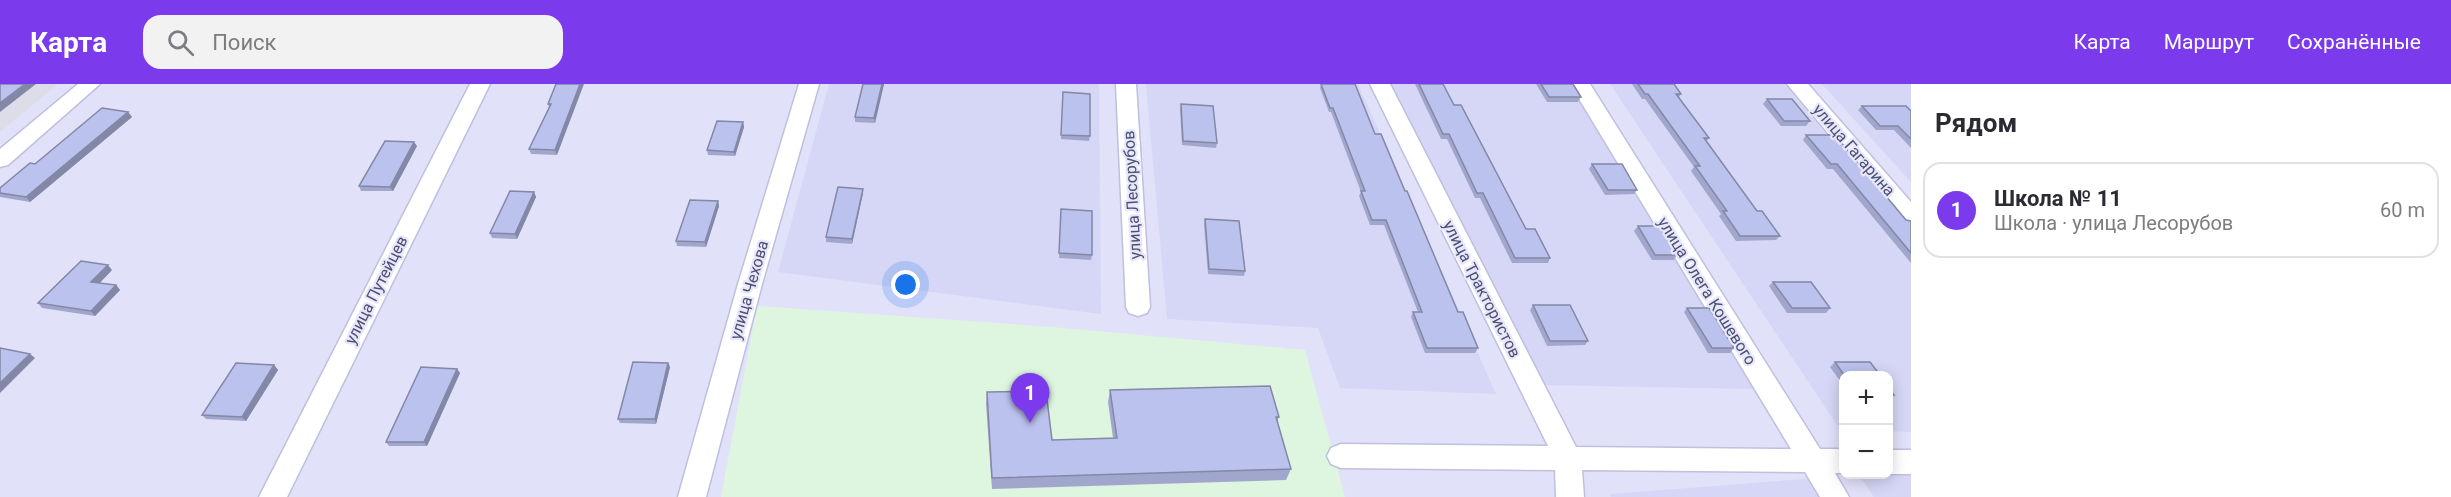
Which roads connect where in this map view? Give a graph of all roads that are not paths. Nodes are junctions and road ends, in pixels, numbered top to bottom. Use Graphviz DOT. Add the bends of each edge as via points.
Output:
graph roads {
  1 [pos="90,84"];
  2 [pos="480,84"];
  3 [pos="809,84"];
  4 [pos="1126,84"];
  5 [pos="1380,84"];
  6 [pos="1580,84"];
  7 [pos="1797,84"];
  8 [pos="0,160"];
  9 [pos="1911,217"];
  10 [pos="1138,307"];
  11 [pos="1341,456"];
  12 [pos="1568,459"];
  13 [pos="1811,460"];
  14 [pos="1839,461"];
  15 [pos="1893,462"];
  16 [pos="1911,462"];
  17 [pos="273,497"];
  18 [pos="692,497"];
  19 [pos="1570,497"];
  20 [pos="1835,497"];
  1 -- 8 [label="street"];
  2 -- 17 [label="street, улица Путейцев"];
  3 -- 18 [label="street, улица Чехова"];
  4 -- 10 [label="street, улица Лесорубов"];
  5 -- 12 [label="street, улица Трактористов"];
  6 -- 13 [label="street, улица Олега Кошевого"];
  7 -- 9 [label="street, улица Гагарина"];
  11 -- 12 [label="street"];
  12 -- 13 [label="street"];
  12 -- 19 [label="street, улица Трактористов"];
  13 -- 14 [label="street"];
  13 -- 20 [label="street, улица Олега Кошевого"];
  15 -- 16 [label="street"];
}
